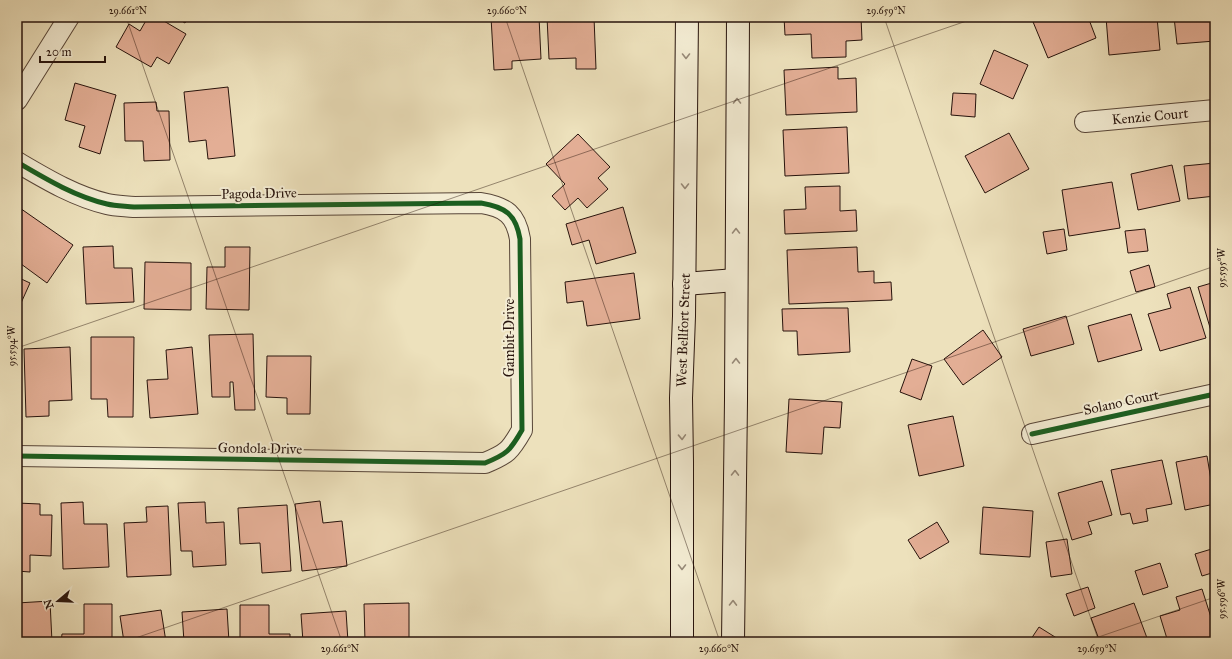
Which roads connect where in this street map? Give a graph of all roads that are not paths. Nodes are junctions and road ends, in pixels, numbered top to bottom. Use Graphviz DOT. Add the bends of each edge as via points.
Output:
graph roads {
  1 [pos="69,17"];
  2 [pos="687,17"];
  3 [pos="738,17"];
  4 [pos="17,100"];
  5 [pos="1215,110"];
  6 [pos="1085,122"];
  7 [pos="17,162"];
  8 [pos="509,214"];
  9 [pos="736,280"];
  10 [pos="684,284"];
  11 [pos="1215,394"];
  12 [pos="1032,434"];
  13 [pos="17,456"];
  14 [pos="501,457"];
  15 [pos="682,642"];
  16 [pos="733,642"];
  1 -- 4 [label="street"];
  2 -- 10 [label="main road, West Bellfort Street, one-way"];
  9 -- 3 [label="main road, one-way"];
  5 -- 6 [label="street, Kenzie Court"];
  7 -- 8 [label="street, Pagoda Drive" via="62,188 86,198 134,207 482,203 496,205"];
  8 -- 14 [label="street, Gambit Drive" via="518,226 520,239 522,430 512,447"];
  9 -- 10 [label="main road"];
  16 -- 9 [label="main road, one-way"];
  10 -- 15 [label="main road, West Bellfort Street, one-way" via="681,398"];
  11 -- 12 [label="street, Solano Court"];
  13 -- 14 [label="street, Gondola Drive" via="485,463"];
}
